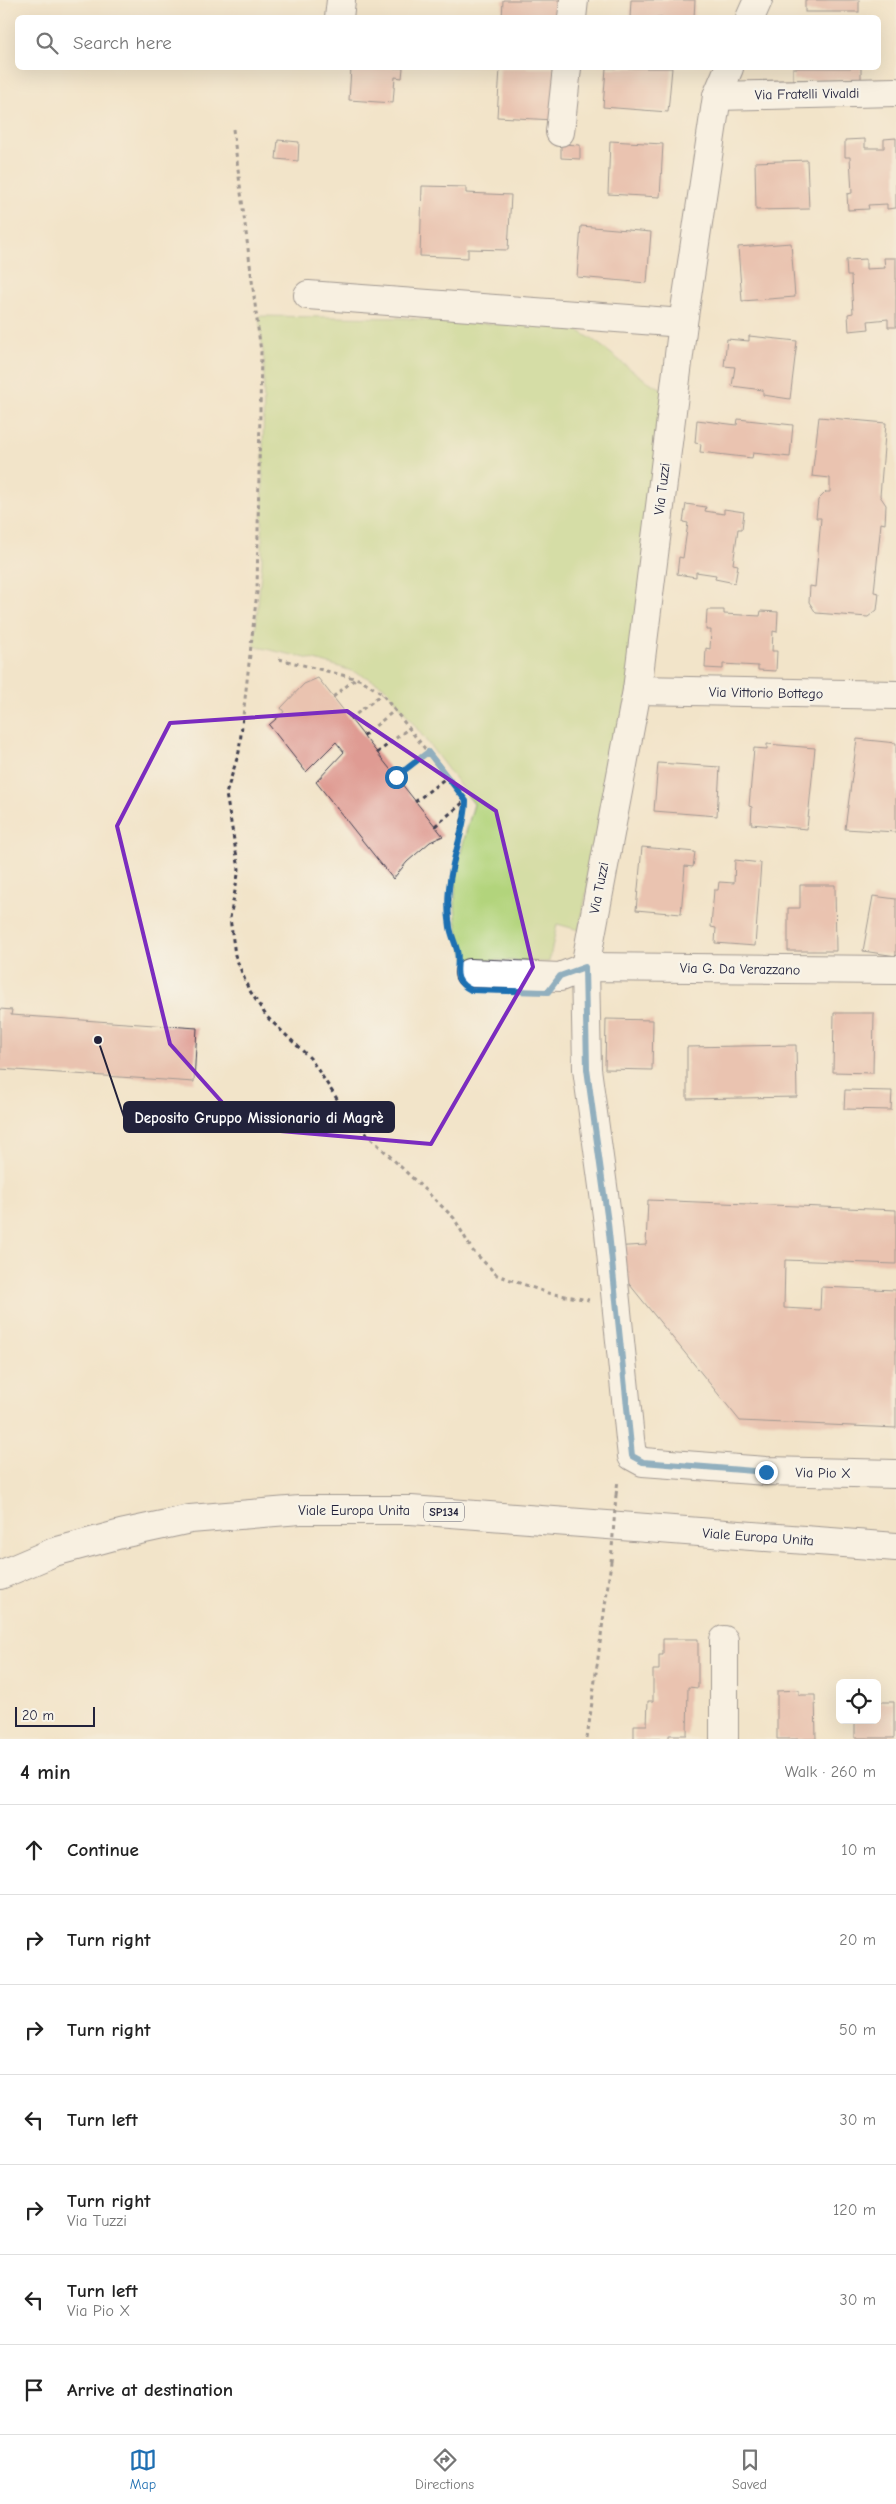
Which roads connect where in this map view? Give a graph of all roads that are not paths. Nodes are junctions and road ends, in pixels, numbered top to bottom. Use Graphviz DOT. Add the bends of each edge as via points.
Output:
graph roads {
  1 [pos="342,0"];
  2 [pos="574,0"];
  3 [pos="758,0"];
  4 [pos="340,15"];
  5 [pos="572,15"];
  6 [pos="751,15"];
  7 [pos="567,70"];
  8 [pos="728,70"];
  9 [pos="896,92"];
  10 [pos="717,96"];
  11 [pos="560,132"];
  12 [pos="308,295"];
  13 [pos="683,323"];
  14 [pos="637,690"];
  15 [pos="896,695"];
  16 [pos="463,967"];
  17 [pos="585,967"];
  18 [pos="896,970"];
  19 [pos="632,1456"];
  20 [pos="896,1474"];
  21 [pos="896,1547"];
  22 [pos="0,1575"];
  23 [pos="724,1640"];
  24 [pos="724,1739"];
  1 -- 4 [label="main road"];
  2 -- 5 [label="main road"];
  3 -- 6 [label="main road"];
  7 -- 11 [label="main road"];
  8 -- 10 [label="main road, Via Tuzzi"];
  9 -- 10 [label="main road, Via Fratelli Vivaldi"];
  10 -- 13 [label="main road, Via Tuzzi"];
  12 -- 13 [label="main road"];
  13 -- 14 [label="main road, Via Tuzzi"];
  14 -- 15 [label="main road, Via Vittorio Bottego"];
  14 -- 17 [label="main road, Via Tuzzi"];
  16 -- 17 [label="main road" via="560,976"];
  17 -- 18 [label="main road, Via G. Da Verazzano"];
  17 -- 19 [label="main road, Via Tuzzi" via="587,1069 617,1305"];
  19 -- 20 [label="main road, Via Pio X" via="643,1462 766,1472"];
  21 -- 22 [label="main road, Viale Europa Unita / SP134" via="411,1510 300,1510 164,1524 54,1552"];
  23 -- 24 [label="main road"];
}
